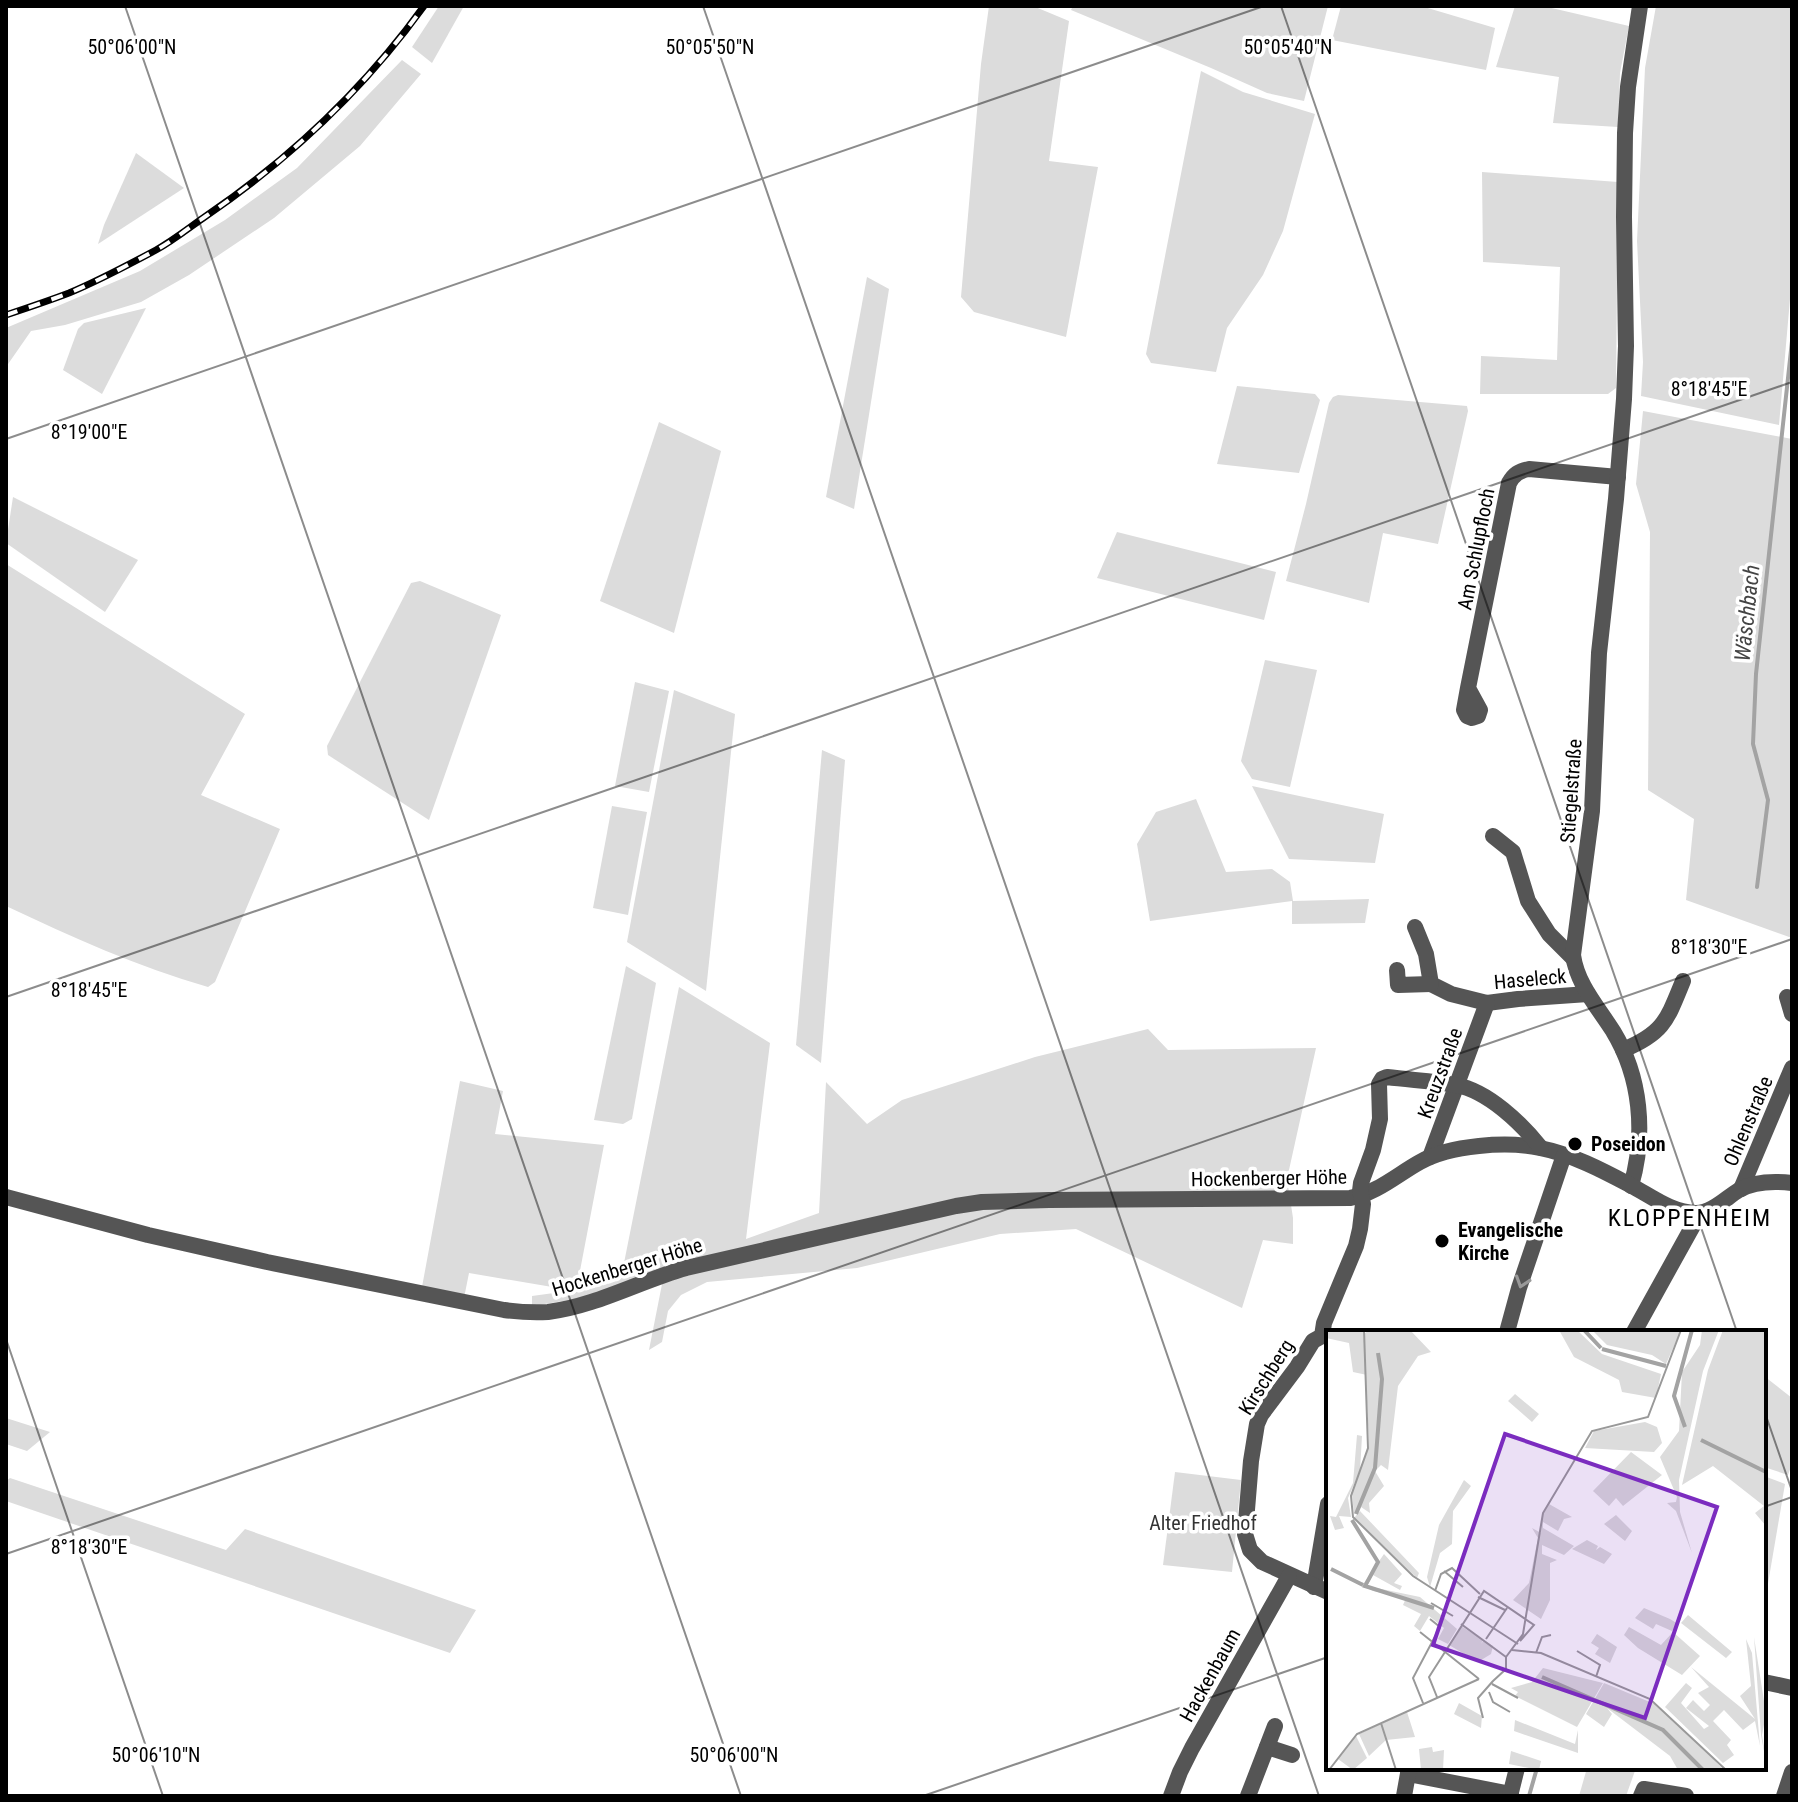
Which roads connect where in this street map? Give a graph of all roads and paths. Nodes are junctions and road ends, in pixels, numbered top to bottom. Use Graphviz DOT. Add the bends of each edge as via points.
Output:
graph roads {
  1 [pos="1640,6"];
  2 [pos="1618,477"];
  3 [pos="1468,688"];
  4 [pos="1493,836"];
  5 [pos="1415,927"];
  6 [pos="1573,958"];
  7 [pos="1397,970"];
  8 [pos="1683,981"];
  9 [pos="1431,984"];
  10 [pos="1588,994"];
  11 [pos="1787,997"];
  12 [pos="1487,1003"];
  13 [pos="1792,1014"];
  14 [pos="1623,1050"];
  15 [pos="1792,1068"];
  16 [pos="1457,1085"];
  17 [pos="1541,1148"];
  18 [pos="1564,1155"];
  19 [pos="1430,1157"];
  20 [pos="1792,1183"];
  21 [pos="1631,1186"];
  22 [pos="1741,1189"];
  23 [pos="1361,1196"];
  24 [pos="6,1197"];
  25 [pos="1700,1213"];
  26 [pos="1508,1330"];
  27 [pos="1635,1330"];
  28 [pos="1325,1336"];
  29 [pos="1326,1529"];
  30 [pos="1289,1576"];
  31 [pos="1321,1590"];
  32 [pos="1766,1682"];
  33 [pos="1792,1688"];
  34 [pos="1275,1726"];
  35 [pos="1267,1747"];
  36 [pos="1292,1755"];
  37 [pos="1516,1770"];
  38 [pos="1408,1771"];
  39 [pos="1792,1772"];
  40 [pos="1510,1795"];
  41 [pos="1171,1796"];
  42 [pos="1248,1796"];
  43 [pos="1404,1796"];
  44 [pos="1641,1796"];
  45 [pos="1686,1796"];
  46 [pos="1784,1796"];
  1 -- 2 [label="street, Stiegelstraße" via="1625,133 1626,346"];
  2 -- 3 [label="street, Am Schlupfloch" via="1529,469 1514,475"];
  2 -- 6 [label="street, Stiegelstraße" via="1599,653 1589,836"];
  4 -- 6 [label="street" via="1513,852 1528,901"];
  5 -- 9 [label="street"];
  6 -- 10 [label="street, Stiegelstraße"];
  7 -- 9 [label="street, Haseleck" via="1398,985"];
  8 -- 14 [label="street" via="1666,1020 1642,1042"];
  9 -- 12 [label="street, Haseleck"];
  10 -- 12 [label="street, Haseleck"];
  10 -- 14 [label="street, Stiegelstraße"];
  11 -- 13 [label="street"];
  12 -- 16 [label="street, Kreuzstraße"];
  14 -- 21 [label="street, Stiegelstraße" via="1640,1119"];
  15 -- 22 [label="street, Ohlenstraße"];
  16 -- 17 [label="street" via="1488,1099"];
  16 -- 19 [label="street, Kreuzstraße"];
  16 -- 23 [label="street, Kirschberg" via="1382,1079 1380,1119"];
  17 -- 18 [label="street"];
  17 -- 19 [label="street" via="1478,1147"];
  18 -- 21 [label="street"];
  18 -- 26 [label="street, one-way"];
  19 -- 23 [label="street"];
  20 -- 22 [label="street" via="1762,1182"];
  21 -- 25 [label="street" via="1665,1205"];
  22 -- 25 [label="street"];
  23 -- 24 [label="street, Hockenberger Höhe" via="982,1202 686,1268 571,1307 527,1313 267,1262"];
  23 -- 28 [label="street, Kirschberg" via="1356,1246 1324,1323"];
  25 -- 27 [label="street"];
  28 -- 30 [label="street, Kirschberg" via="1313,1341 1261,1415 1254,1435 1246,1543 1254,1557"];
  29 -- 31 [label="street"];
  30 -- 31 [label="street, Kirschberg"];
  30 -- 41 [label="street, Hackenbaum" via="1192,1748"];
  32 -- 33 [label="street"];
  34 -- 35 [label="street"];
  35 -- 36 [label="street"];
  35 -- 42 [label="street"];
  37 -- 40 [label="street"];
  38 -- 40 [label="street"];
  38 -- 43 [label="street"];
  39 -- 46 [label="street"];
  44 -- 45 [label="street" via="1644,1789"];
}
